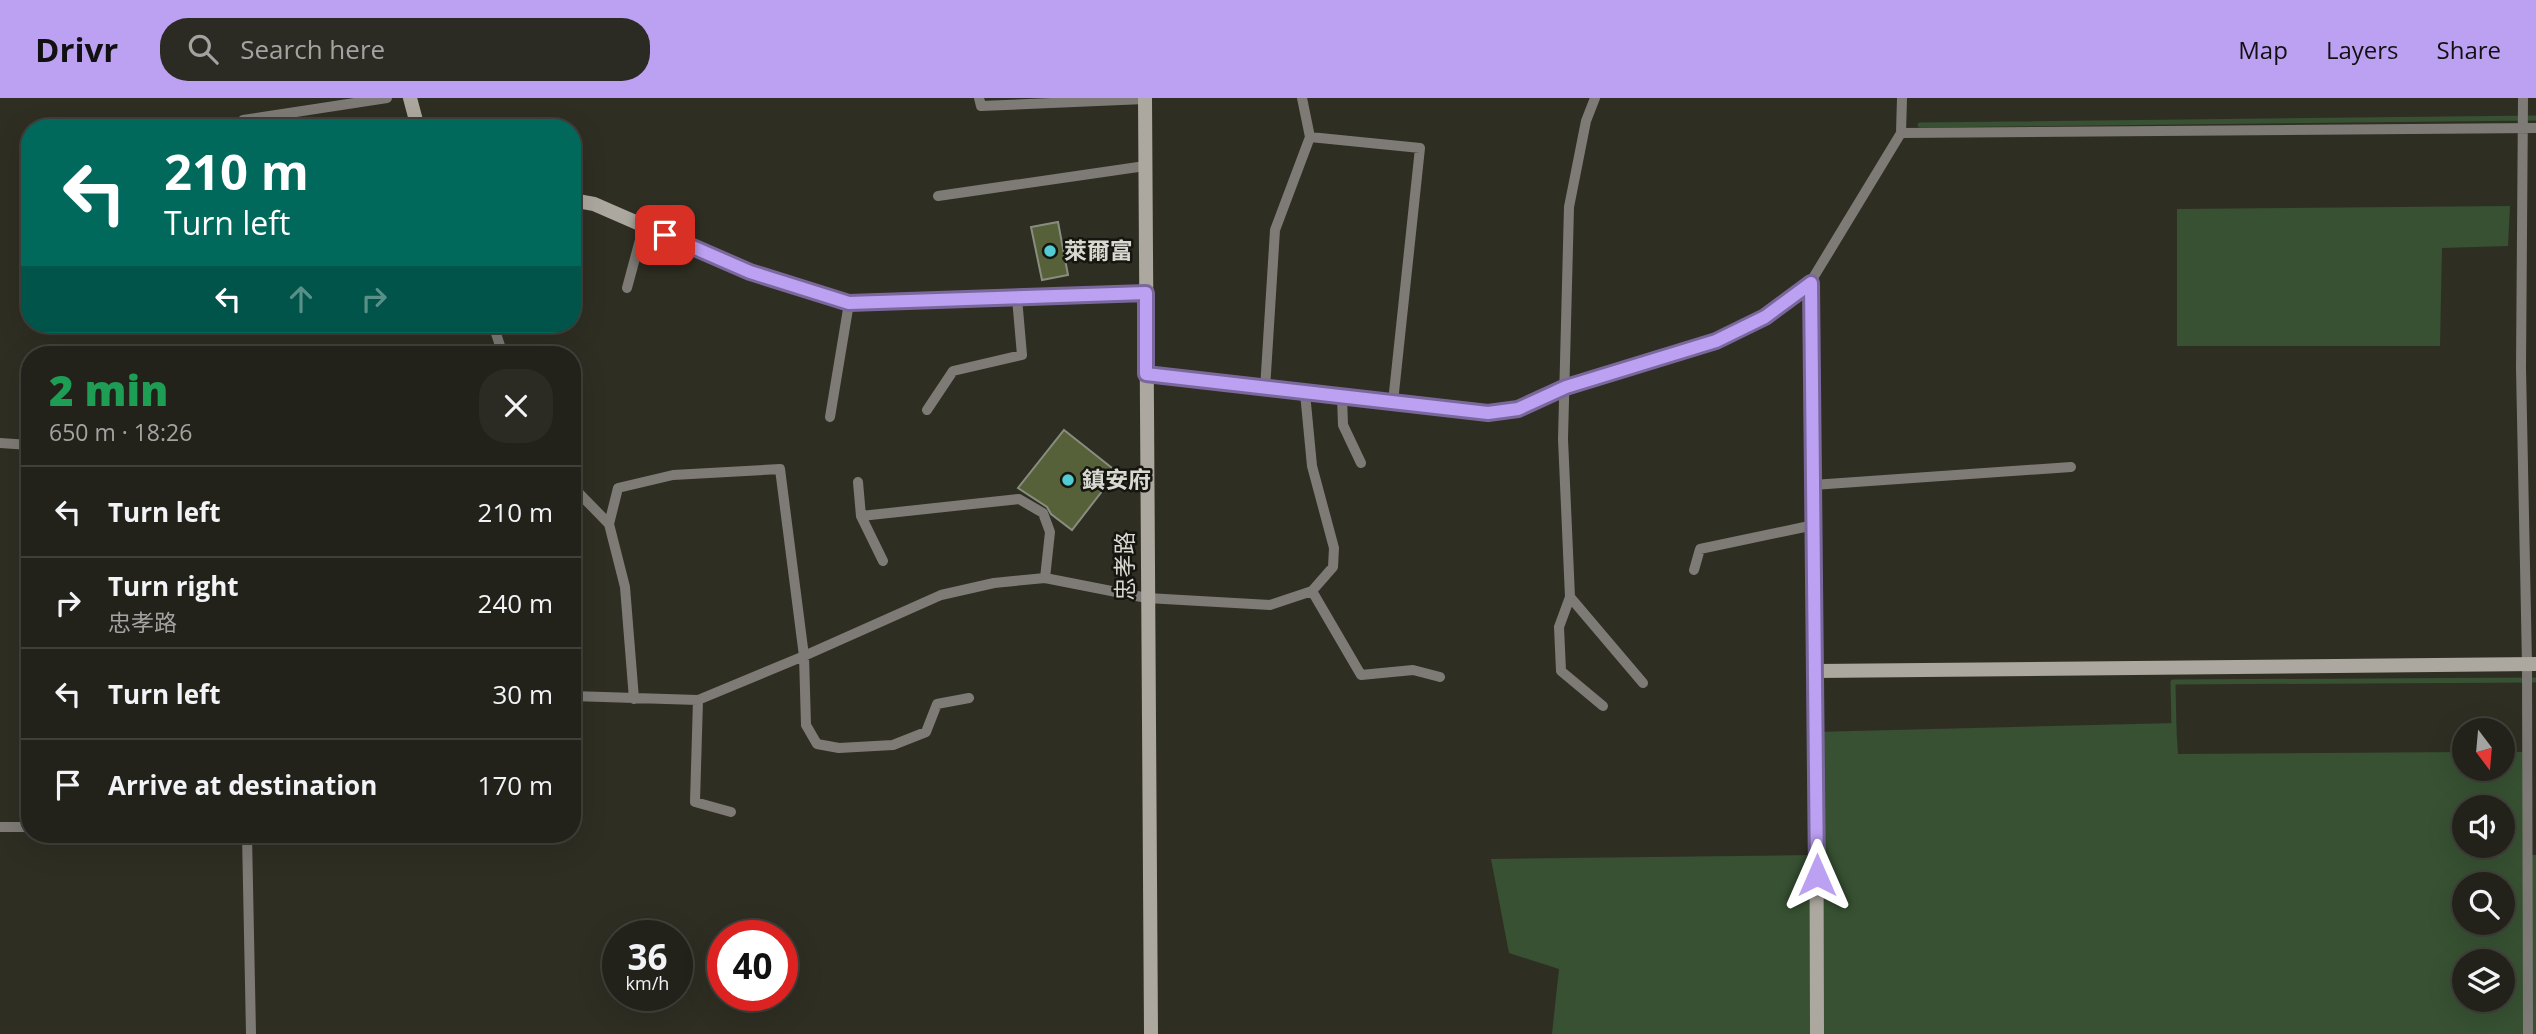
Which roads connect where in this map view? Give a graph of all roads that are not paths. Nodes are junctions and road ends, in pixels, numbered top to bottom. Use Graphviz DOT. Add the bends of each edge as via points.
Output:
graph roads {
  1 [pos="387,98"];
  2 [pos="410,98"];
  3 [pos="979,98"];
  4 [pos="1145,98"];
  5 [pos="1302,98"];
  6 [pos="1595,98"];
  7 [pos="1902,98"];
  8 [pos="2523,98"];
  9 [pos="250,119"];
  10 [pos="416,119"];
  11 [pos="2524,128"];
  12 [pos="2536,128"];
  13 [pos="1902,134"];
  14 [pos="1310,137"];
  15 [pos="1145,166"];
  16 [pos="939,197"];
  17 [pos="581,202"];
  18 [pos="644,225"];
  19 [pos="1811,283"];
  20 [pos="627,288"];
  21 [pos="1146,293"];
  22 [pos="1017,298"];
  23 [pos="849,303"];
  24 [pos="1146,374"];
  25 [pos="1566,387"];
  26 [pos="1265,389"];
  27 [pos="1305,393"];
  28 [pos="1342,397"];
  29 [pos="1393,402"];
  30 [pos="927,410"];
  31 [pos="830,417"];
  32 [pos="0,443"];
  33 [pos="21,444"];
  34 [pos="1361,463"];
  35 [pos="2071,467"];
  36 [pos="858,482"];
  37 [pos="1813,485"];
  38 [pos="581,495"];
  39 [pos="861,516"];
  40 [pos="610,524"];
  41 [pos="1814,525"];
  42 [pos="883,561"];
  43 [pos="1694,570"];
  44 [pos="1045,578"];
  45 [pos="1312,591"];
  46 [pos="1570,597"];
  47 [pos="1147,598"];
  48 [pos="804,656"];
  49 [pos="2531,664"];
  50 [pos="1816,671"];
  51 [pos="1440,677"];
  52 [pos="1643,683"];
  53 [pos="581,696"];
  54 [pos="969,698"];
  55 [pos="634,699"];
  56 [pos="698,700"];
  57 [pos="1603,706"];
  58 [pos="731,812"];
  59 [pos="0,827"];
  60 [pos="21,827"];
  61 [pos="247,843"];
  62 [pos="251,1034"];
  63 [pos="1151,1034"];
  64 [pos="1817,1034"];
  65 [pos="2528,1034"];
  1 -- 9 [label="lane"];
  2 -- 10 [label="street"];
  3 -- 4 [label="lane" via="981,106"];
  4 -- 15 [label="street, 忠孝路"];
  5 -- 14 [label="lane"];
  6 -- 25 [label="lane" via="1569,207"];
  7 -- 13 [label="lane"];
  8 -- 11 [label="lane"];
  11 -- 12 [label="lane"];
  11 -- 13 [label="lane"];
  11 -- 49 [label="lane" via="2521,368"];
  13 -- 19 [label="lane"];
  14 -- 26 [label="lane" via="1275,230"];
  14 -- 29 [label="lane" via="1420,148"];
  15 -- 16 [label="lane"];
  15 -- 21 [label="street, 忠孝路"];
  17 -- 18 [label="street"];
  18 -- 20 [label="lane"];
  18 -- 23 [label="street" via="750,272"];
  19 -- 25 [label="lane" via="1765,317 1716,341"];
  19 -- 37 [label="lane"];
  21 -- 22 [label="street"];
  21 -- 24 [label="street, 忠孝路"];
  22 -- 23 [label="street"];
  22 -- 30 [label="lane" via="1022,355 953,371"];
  23 -- 31 [label="lane"];
  24 -- 26 [label="lane"];
  24 -- 47 [label="street, 忠孝路"];
  25 -- 29 [label="lane" via="1518,409 1488,413"];
  25 -- 46 [label="lane" via="1563,439"];
  26 -- 27 [label="lane"];
  27 -- 28 [label="lane"];
  27 -- 45 [label="lane" via="1312,466 1334,548 1333,568"];
  28 -- 29 [label="lane"];
  28 -- 34 [label="lane" via="1343,425"];
  32 -- 33 [label="lane"];
  35 -- 37 [label="lane"];
  36 -- 39 [label="lane"];
  37 -- 41 [label="lane"];
  38 -- 40 [label="lane"];
  39 -- 42 [label="lane"];
  39 -- 44 [label="lane" via="1019,499 1043,513 1050,532"];
  40 -- 48 [label="lane" via="618,488 673,475 780,469"];
  40 -- 55 [label="lane" via="625,587"];
  41 -- 43 [label="lane" via="1700,549"];
  41 -- 50 [label="lane"];
  44 -- 47 [label="lane"];
  44 -- 48 [label="lane" via="941,595"];
  45 -- 47 [label="lane" via="1270,605"];
  45 -- 51 [label="lane" via="1361,675 1413,670"];
  46 -- 52 [label="lane"];
  46 -- 57 [label="lane" via="1559,627 1562,671"];
  47 -- 63 [label="street, 忠孝路"];
  48 -- 54 [label="lane" via="806,725 817,744 839,748 894,745 926,732 937,704"];
  48 -- 56 [label="lane"];
  49 -- 50 [label="street"];
  49 -- 65 [label="lane"];
  50 -- 64 [label="street"];
  53 -- 55 [label="lane"];
  55 -- 56 [label="lane"];
  56 -- 58 [label="lane" via="695,802"];
  59 -- 60 [label="lane"];
  61 -- 62 [label="lane"];
}
